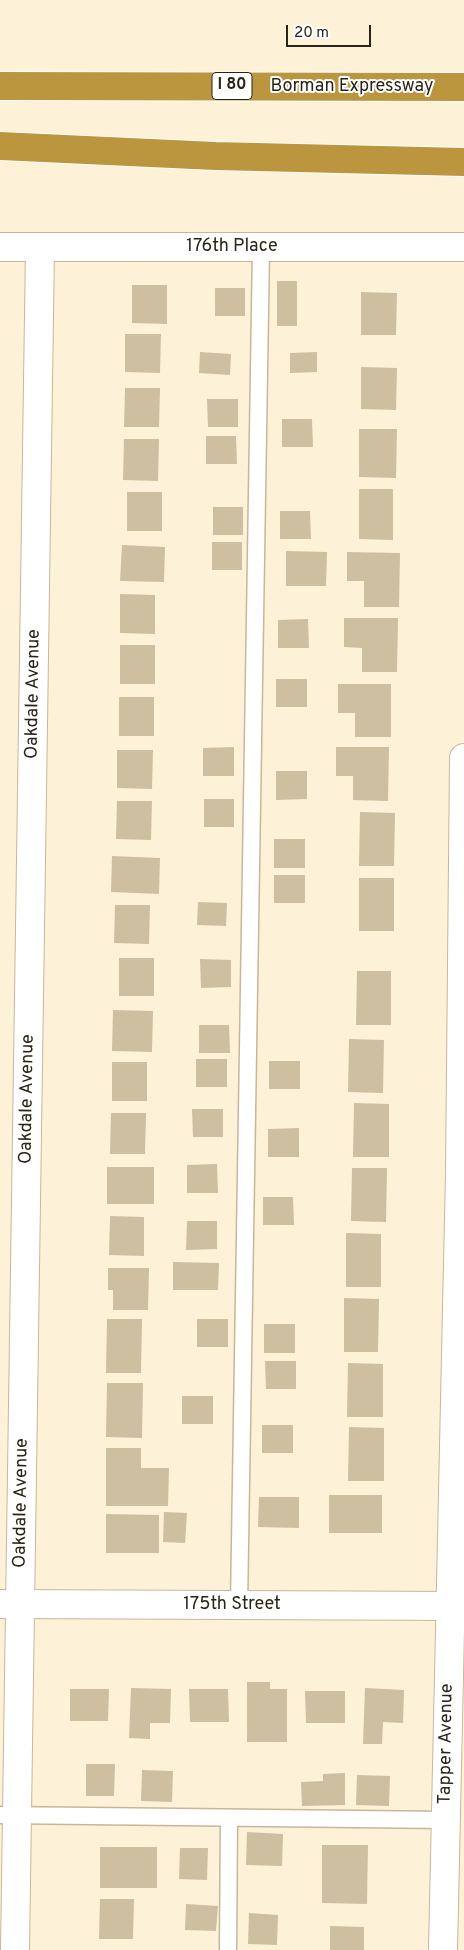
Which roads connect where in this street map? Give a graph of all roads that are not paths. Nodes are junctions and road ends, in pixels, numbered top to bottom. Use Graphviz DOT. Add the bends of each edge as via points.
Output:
graph roads {
  1 [pos="0,86"];
  2 [pos="464,87"];
  3 [pos="0,146"];
  4 [pos="464,162"];
  5 [pos="0,247"];
  6 [pos="40,247"];
  7 [pos="261,248"];
  8 [pos="464,248"];
  9 [pos="464,758"];
  10 [pos="462,1172"];
  11 [pos="459,1412"];
  12 [pos="10,1604"];
  13 [pos="239,1605"];
  14 [pos="457,1606"];
  15 [pos="452,1807"];
  16 [pos="8,1815"];
  17 [pos="229,1818"];
  18 [pos="15,1950"];
  19 [pos="228,1950"];
  20 [pos="443,1950"];
  1 -- 2 [label="highway, Borman Expressway / I 80"];
  3 -- 4 [label="highway" via="215,156"];
  5 -- 6 [label="street, 176th Place"];
  6 -- 7 [label="street, 176th Place"];
  6 -- 12 [label="street, Oakdale Avenue"];
  7 -- 8 [label="street, 176th Place"];
  7 -- 13 [label="lane"];
  9 -- 10 [label="street, Tapper Avenue"];
  10 -- 11 [label="street, Tapper Avenue"];
  11 -- 14 [label="street, Tapper Avenue"];
  12 -- 13 [label="street, 175th Street"];
  12 -- 16 [label="street, Oakdale Avenue"];
  13 -- 14 [label="street, 175th Street"];
  14 -- 15 [label="street, Tapper Avenue"];
  15 -- 17 [label="lane"];
  15 -- 20 [label="street, Tapper Avenue"];
  16 -- 17 [label="lane"];
  16 -- 18 [label="street, Oakdale Avenue"];
  17 -- 19 [label="lane"];
}
